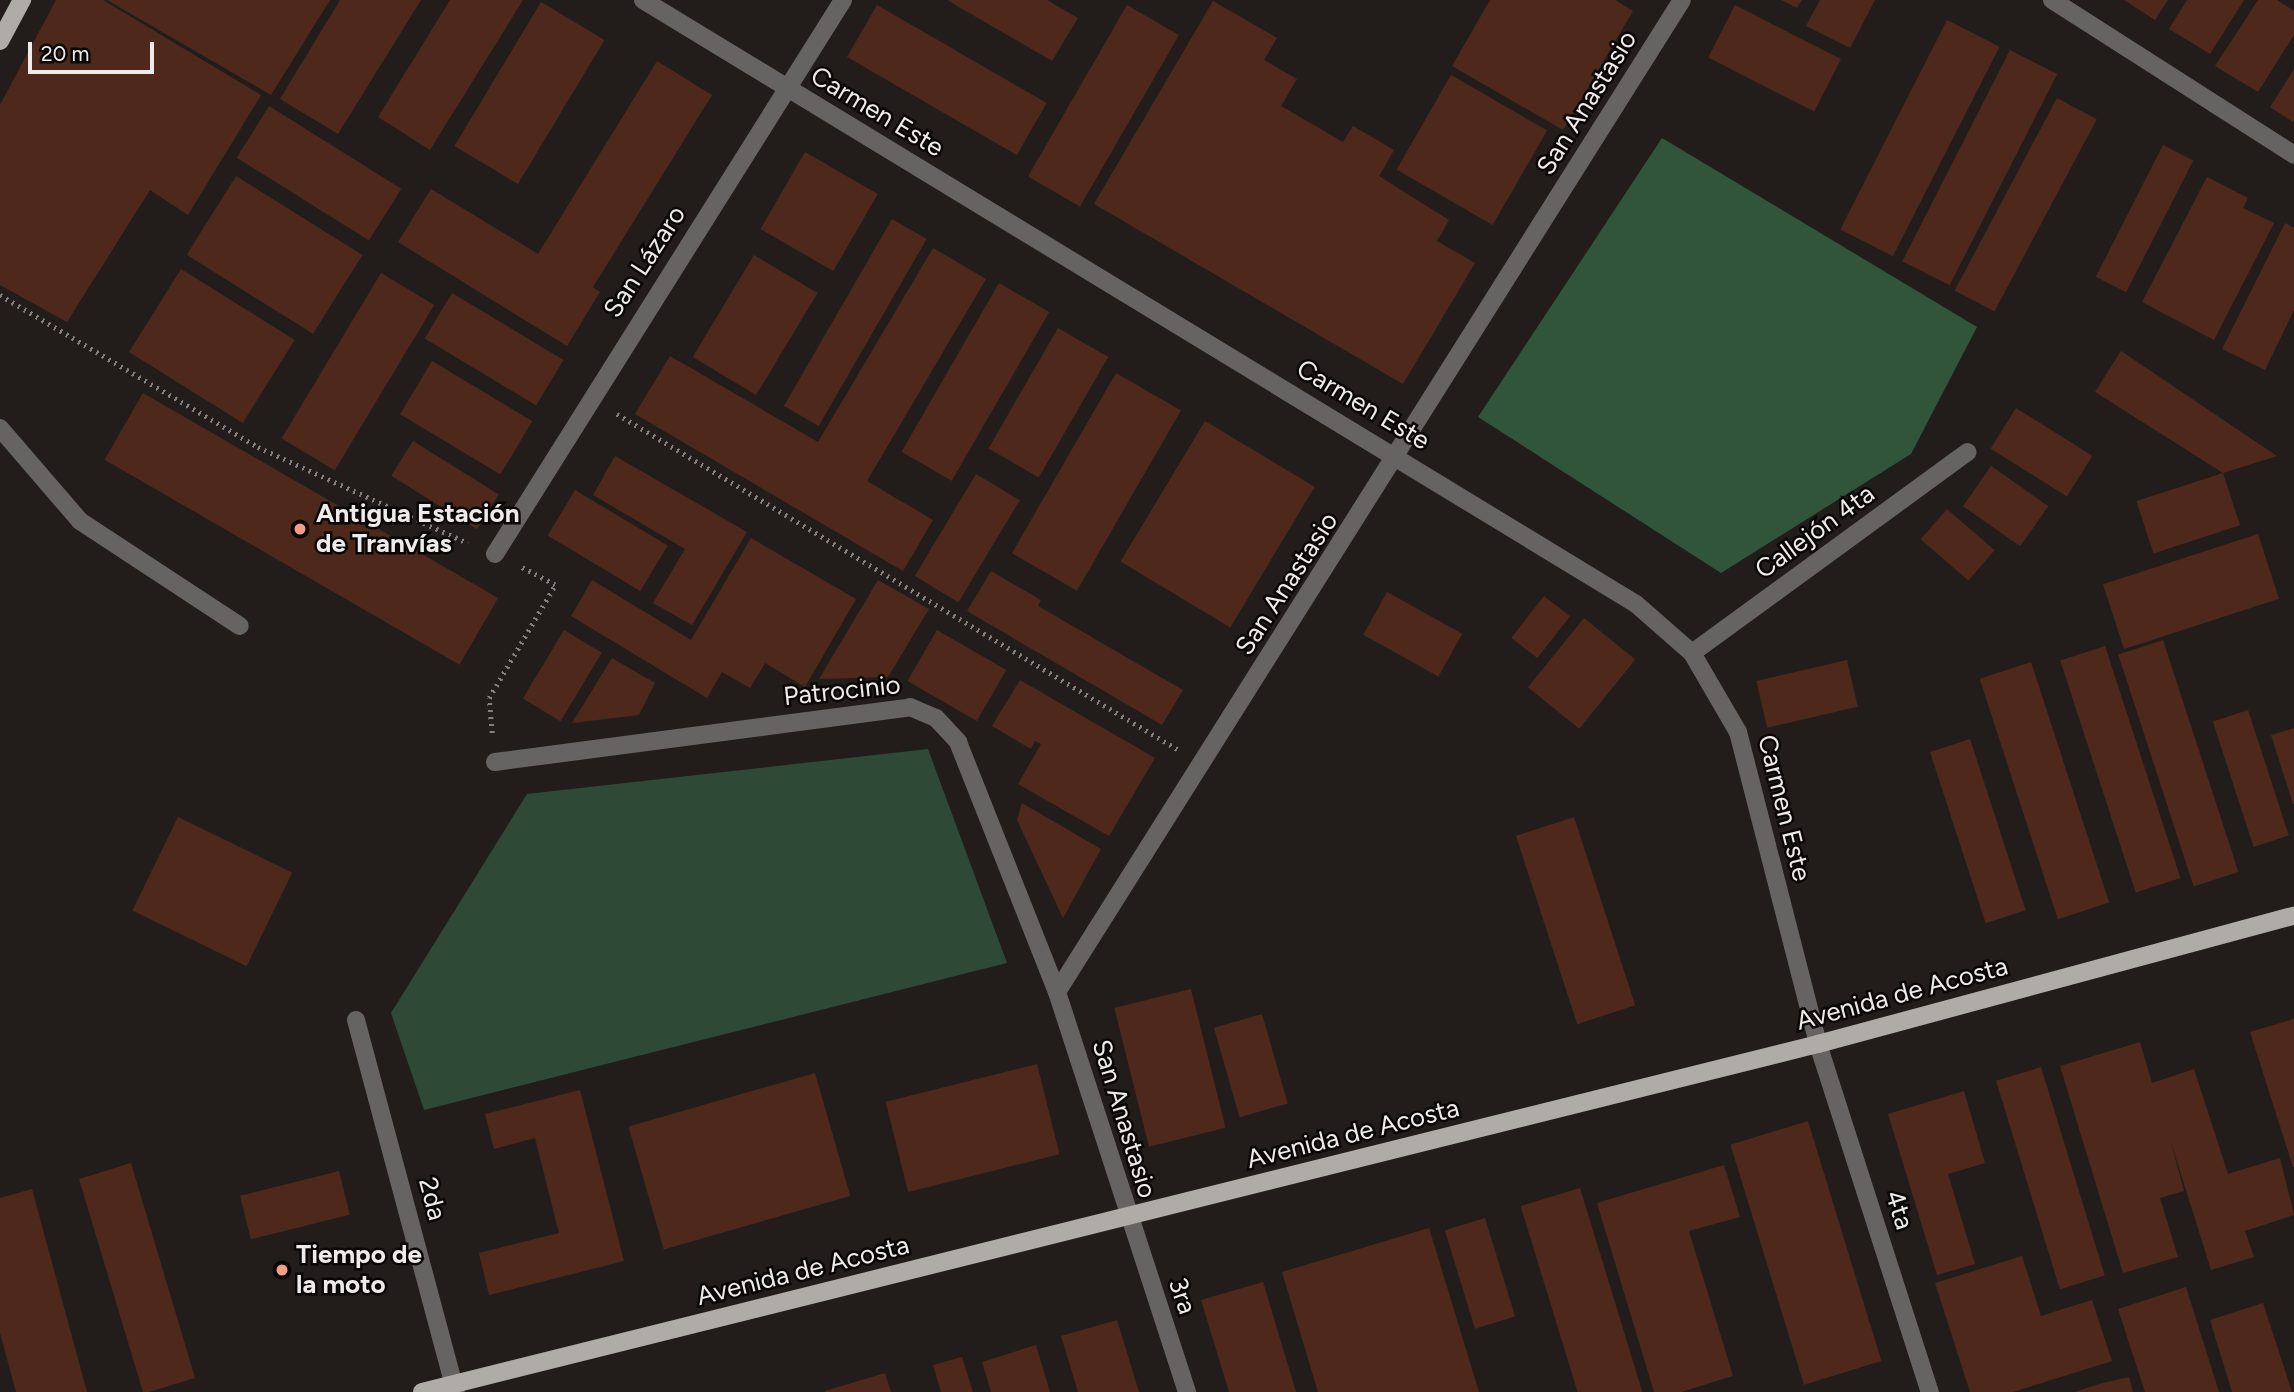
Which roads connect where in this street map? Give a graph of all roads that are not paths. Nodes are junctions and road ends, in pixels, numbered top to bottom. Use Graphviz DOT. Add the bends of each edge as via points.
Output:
graph roads {
  1 [pos="22,0"];
  2 [pos="643,0"];
  3 [pos="843,0"];
  4 [pos="1682,0"];
  5 [pos="2052,0"];
  6 [pos="0,41"];
  7 [pos="787,88"];
  8 [pos="2294,155"];
  9 [pos="0,428"];
  10 [pos="1968,452"];
  11 [pos="1399,457"];
  12 [pos="495,554"];
  13 [pos="240,626"];
  14 [pos="1692,653"];
  15 [pos="495,762"];
  16 [pos="2294,916"];
  17 [pos="1057,992"];
  18 [pos="356,1020"];
  19 [pos="1818,1044"];
  20 [pos="1128,1218"];
  21 [pos="455,1388"];
  22 [pos="422,1392"];
  23 [pos="1187,1392"];
  24 [pos="1930,1392"];
  1 -- 6 [label="main road"];
  2 -- 7 [label="street, Carmen Este"];
  3 -- 7 [label="street, San Lázaro"];
  4 -- 11 [label="street, San Anastasio"];
  5 -- 8 [label="street"];
  7 -- 11 [label="street, Carmen Este"];
  7 -- 12 [label="street, San Lázaro"];
  9 -- 13 [label="street" via="80,521"];
  10 -- 14 [label="street, Callejón 4ta"];
  11 -- 14 [label="street, Carmen Este" via="1636,604"];
  11 -- 17 [label="street, San Anastasio"];
  14 -- 19 [label="street, Carmen Este" via="1738,732"];
  15 -- 17 [label="street, Patrocinio" via="910,706 936,718 958,742"];
  16 -- 19 [label="main road, Avenida de Acosta"];
  17 -- 20 [label="street, San Anastasio"];
  18 -- 21 [label="street, 2da"];
  19 -- 20 [label="main road, Avenida de Acosta"];
  19 -- 24 [label="street, 4ta"];
  20 -- 21 [label="main road, Avenida de Acosta"];
  20 -- 23 [label="street, 3ra"];
  21 -- 22 [label="main road, Avenida de Acosta"];
}
